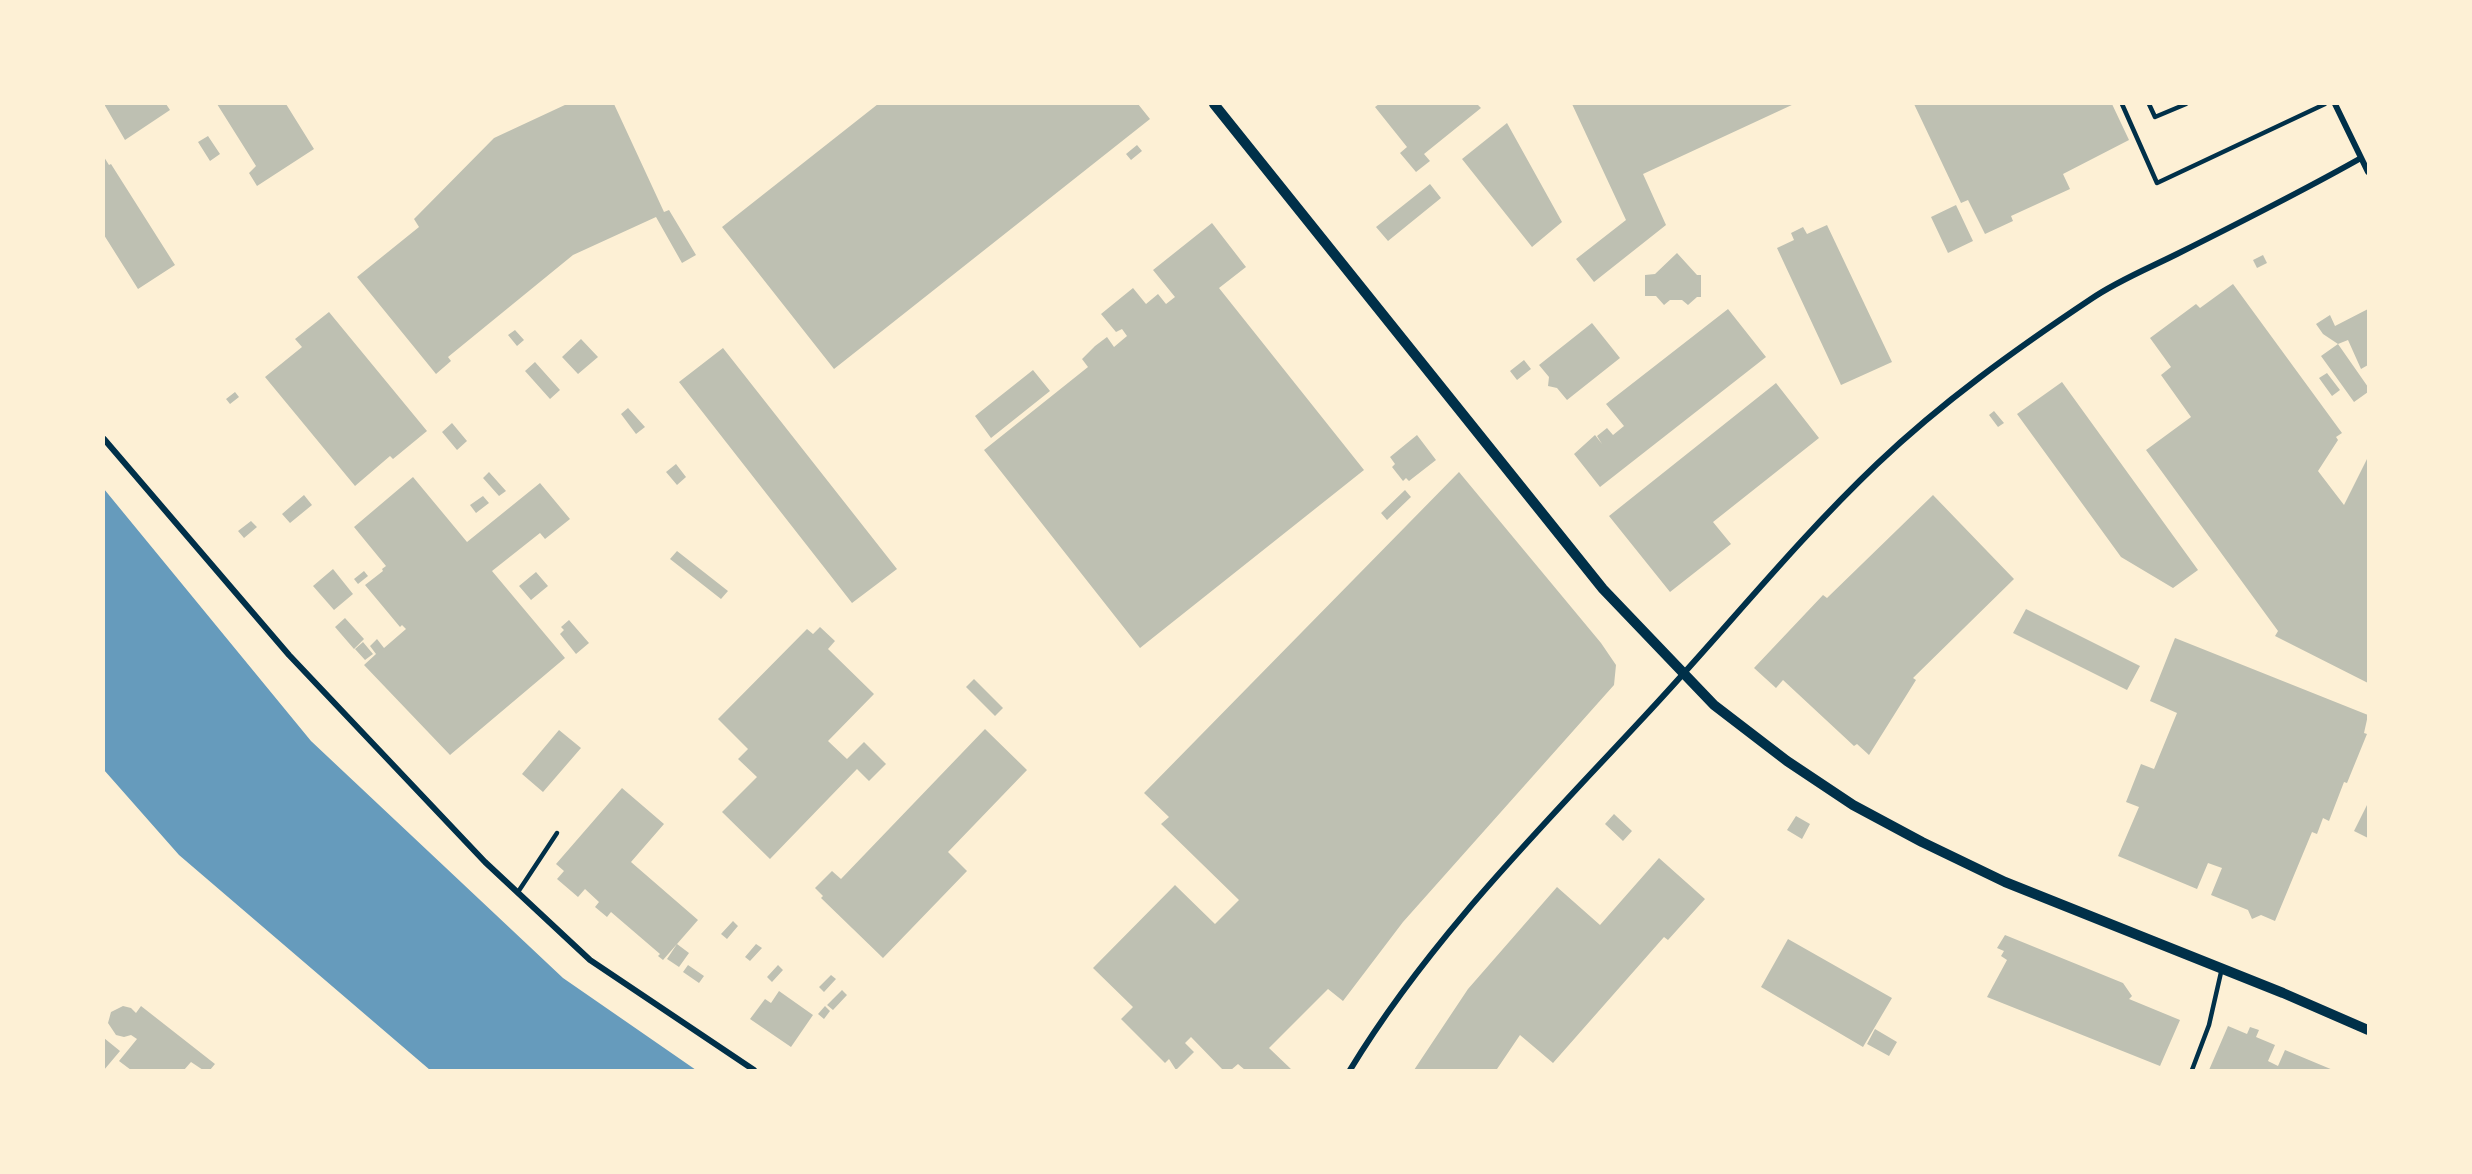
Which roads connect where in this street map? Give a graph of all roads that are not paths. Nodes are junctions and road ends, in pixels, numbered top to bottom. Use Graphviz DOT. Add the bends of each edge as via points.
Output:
graph roads {
  1 [pos="1214,104"];
  2 [pos="2122,104"];
  3 [pos="2149,104"];
  4 [pos="2186,104"];
  5 [pos="2325,104"];
  6 [pos="2336,104"];
  7 [pos="2361,158"];
  8 [pos="2368,172"];
  9 [pos="104,439"];
  10 [pos="1684,673"];
  11 [pos="557,833"];
  12 [pos="518,892"];
  13 [pos="2222,968"];
  14 [pos="2368,1030"];
  15 [pos="754,1071"];
  16 [pos="1350,1071"];
  17 [pos="2192,1071"];
  1 -- 10 [label="street" via="1603,589"];
  2 -- 5 [label="lane" via="2157,183"];
  3 -- 4 [label="lane" via="2155,117"];
  6 -- 7 [label="street"];
  7 -- 8 [label="street"];
  7 -- 10 [label="street" via="2095,296 1983,374 1878,463 1780,564"];
  9 -- 12 [label="street" via="289,655"];
  10 -- 13 [label="street" via="1714,705 1787,761 1863,810 2005,882"];
  10 -- 16 [label="street" via="1422,963 1375,1028"];
  11 -- 12 [label="lane"];
  12 -- 15 [label="street" via="591,960"];
  13 -- 14 [label="street"];
  13 -- 17 [label="lane" via="2209,1025"];
}
